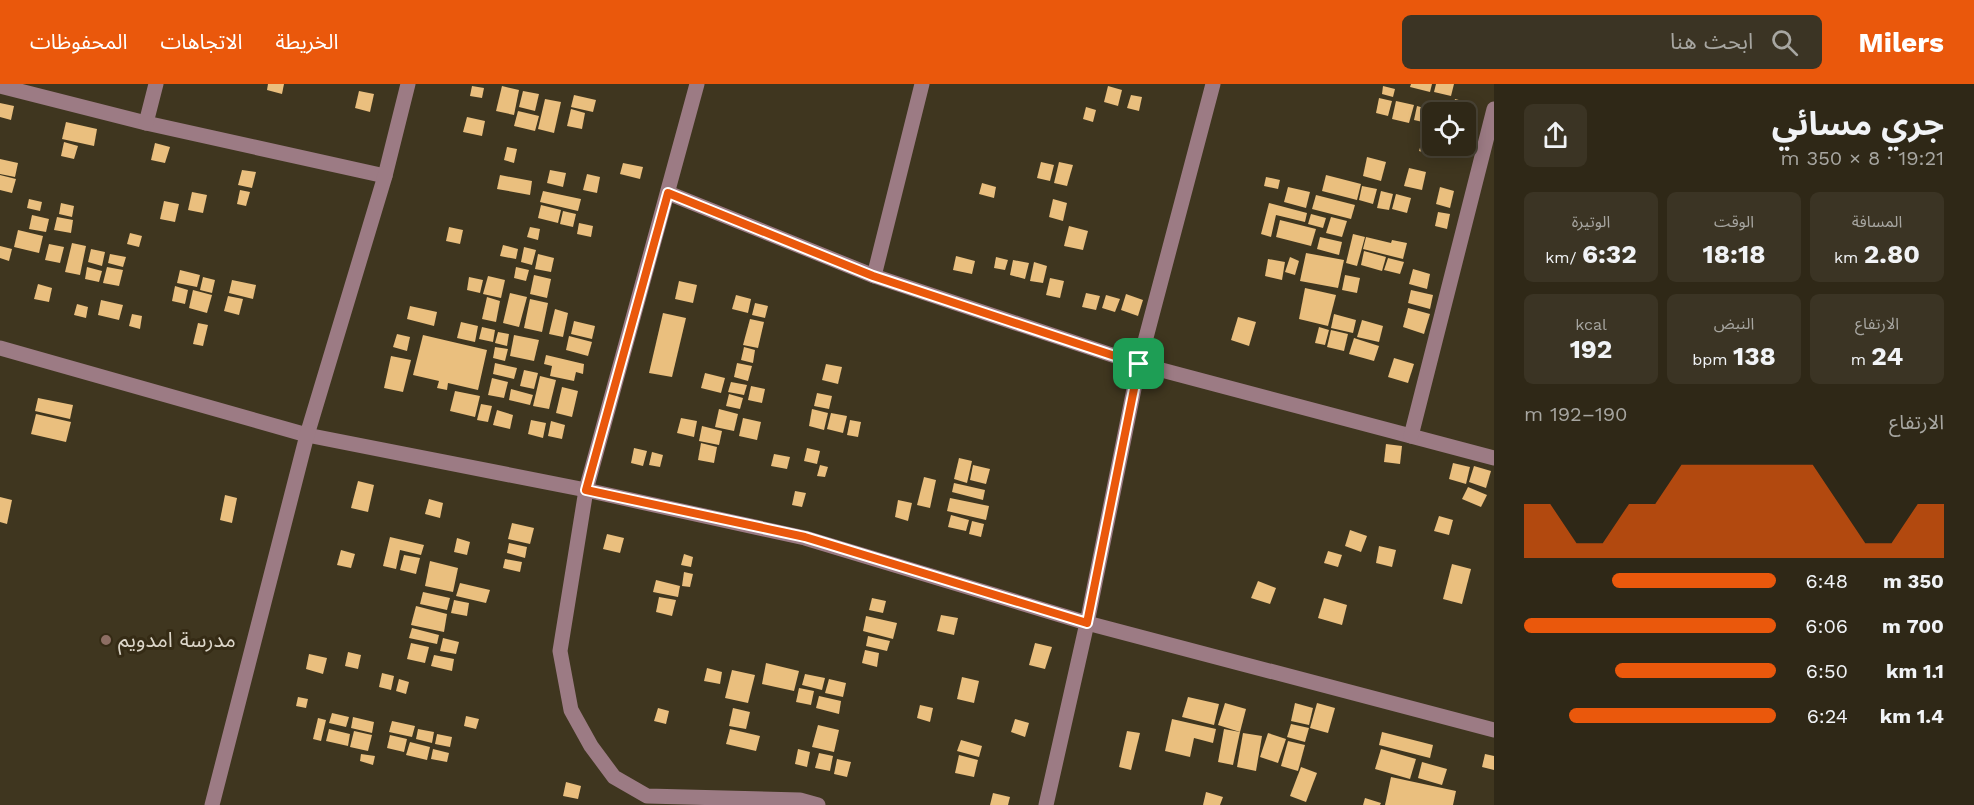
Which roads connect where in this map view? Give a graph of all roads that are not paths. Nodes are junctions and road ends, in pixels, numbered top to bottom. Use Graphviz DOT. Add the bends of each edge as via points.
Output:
graph roads {
  1 [pos="156,84"];
  2 [pos="408,84"];
  3 [pos="697,84"];
  4 [pos="922,84"];
  5 [pos="1213,84"];
  6 [pos="0,86"];
  7 [pos="1494,109"];
  8 [pos="146,123"];
  9 [pos="1488,162"];
  10 [pos="385,176"];
  11 [pos="668,193"];
  12 [pos="873,276"];
  13 [pos="0,348"];
  14 [pos="1139,364"];
  15 [pos="307,435"];
  16 [pos="1411,436"];
  17 [pos="1494,458"];
  18 [pos="586,490"];
  19 [pos="1087,623"];
  20 [pos="1494,730"];
  21 [pos="799,803"];
  22 [pos="212,805"];
  23 [pos="818,805"];
  24 [pos="1046,805"];
  1 -- 8 [label="street"];
  2 -- 10 [label="street"];
  3 -- 11 [label="street"];
  4 -- 12 [label="street"];
  5 -- 14 [label="street"];
  6 -- 8 [label="street"];
  7 -- 9 [label="street"];
  8 -- 10 [label="street"];
  9 -- 16 [label="street"];
  10 -- 15 [label="street"];
  11 -- 12 [label="street"];
  11 -- 18 [label="street"];
  12 -- 14 [label="street"];
  13 -- 15 [label="street"];
  14 -- 16 [label="street"];
  14 -- 19 [label="street"];
  15 -- 18 [label="street"];
  15 -- 22 [label="street"];
  16 -- 17 [label="street"];
  18 -- 19 [label="street" via="805,537"];
  18 -- 21 [label="street" via="560,651 571,710 591,746 614,777 647,796"];
  19 -- 20 [label="street"];
  19 -- 24 [label="street"];
  21 -- 23 [label="street"];
}
